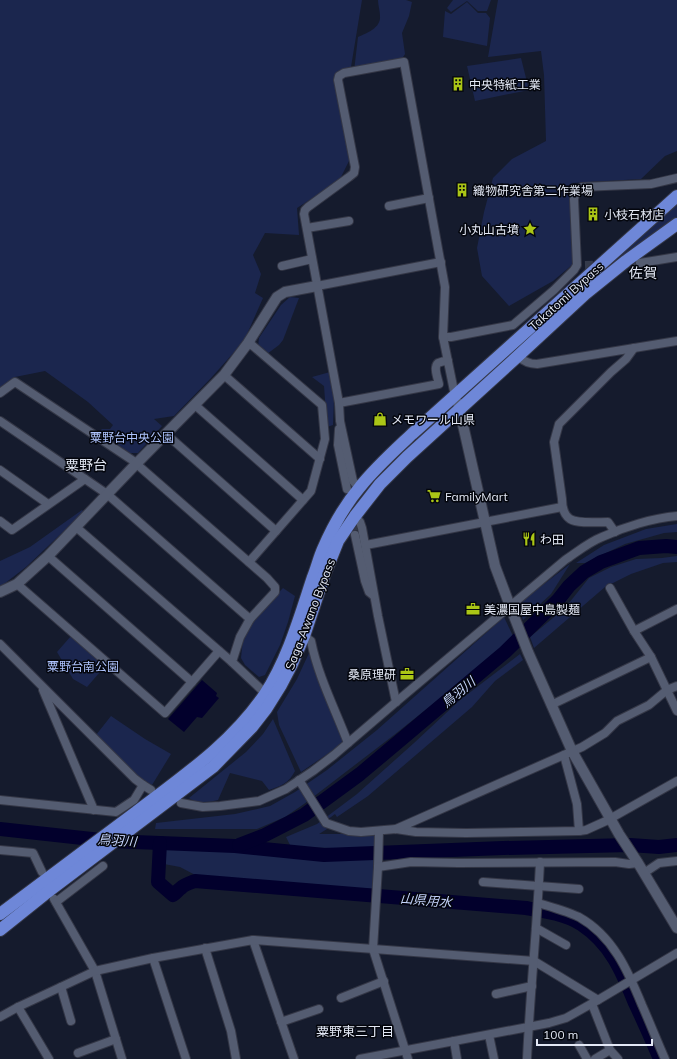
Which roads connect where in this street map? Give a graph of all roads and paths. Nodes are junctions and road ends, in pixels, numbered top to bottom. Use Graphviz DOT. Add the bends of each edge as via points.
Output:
graph roads {
  1 [pos="677,178"];
  2 [pos="677,196"];
  3 [pos="429,198"];
  4 [pos="389,206"];
  5 [pos="349,221"];
  6 [pos="677,224"];
  7 [pos="307,228"];
  8 [pos="677,257"];
  9 [pos="312,259"];
  10 [pos="440,262"];
  11 [pos="640,263"];
  12 [pos="282,266"];
  13 [pos="317,286"];
  14 [pos="443,337"];
  15 [pos="677,341"];
  16 [pos="248,343"];
  17 [pos="634,348"];
  18 [pos="518,356"];
  19 [pos="448,361"];
  20 [pos="224,375"];
  21 [pos="0,393"];
  22 [pos="456,396"];
  23 [pos="339,404"];
  24 [pos="195,405"];
  25 [pos="459,408"];
  26 [pos="340,420"];
  27 [pos="0,421"];
  28 [pos="166,434"];
  29 [pos="320,459"];
  30 [pos="136,464"];
  31 [pos="0,470"];
  32 [pos="84,479"];
  33 [pos="353,488"];
  34 [pos="107,494"];
  35 [pos="304,500"];
  36 [pos="48,504"];
  37 [pos="562,507"];
  38 [pos="355,516"];
  39 [pos="677,516"];
  40 [pos="0,521"];
  41 [pos="485,522"];
  42 [pos="76,526"];
  43 [pos="276,531"];
  44 [pos="615,532"];
  45 [pos="355,535"];
  46 [pos="366,545"];
  47 [pos="48,556"];
  48 [pos="249,562"];
  49 [pos="17,584"];
  50 [pos="610,588"];
  51 [pos="0,592"];
  52 [pos="375,598"];
  53 [pos="511,608"];
  54 [pos="677,609"];
  55 [pos="250,619"];
  56 [pos="634,631"];
  57 [pos="304,636"];
  58 [pos="0,644"];
  59 [pos="219,651"];
  60 [pos="651,657"];
  61 [pos="232,662"];
  62 [pos="192,682"];
  63 [pos="41,686"];
  64 [pos="677,686"];
  65 [pos="667,690"];
  66 [pos="265,694"];
  67 [pos="396,702"];
  68 [pos="551,705"];
  69 [pos="677,710"];
  70 [pos="348,742"];
  71 [pos="568,753"];
  72 [pos="677,781"];
  73 [pos="301,782"];
  74 [pos="142,785"];
  75 [pos="151,790"];
  76 [pos="0,800"];
  77 [pos="181,803"];
  78 [pos="94,810"];
  79 [pos="610,818"];
  80 [pos="396,829"];
  81 [pos="580,831"];
  82 [pos="379,834"];
  83 [pos="0,850"];
  84 [pos="637,861"];
  85 [pos="677,861"];
  86 [pos="540,862"];
  87 [pos="378,864"];
  88 [pos="103,866"];
  89 [pos="42,872"];
  90 [pos="644,872"];
  91 [pos="483,882"];
  92 [pos="539,886"];
  93 [pos="579,889"];
  94 [pos="538,907"];
  95 [pos="0,914"];
  96 [pos="536,928"];
  97 [pos="677,928"];
  98 [pos="0,930"];
  99 [pos="253,940"];
  100 [pos="566,945"];
  101 [pos="205,948"];
  102 [pos="373,949"];
  103 [pos="677,953"];
  104 [pos="153,958"];
  105 [pos="534,961"];
  106 [pos="94,971"];
  107 [pos="384,981"];
  108 [pos="628,983"];
  109 [pos="532,986"];
  110 [pos="61,987"];
  111 [pos="496,994"];
  112 [pos="341,998"];
  113 [pos="595,1002"];
  114 [pos="18,1007"];
  115 [pos="319,1009"];
  116 [pos="0,1018"];
  117 [pos="71,1021"];
  118 [pos="281,1022"];
  119 [pos="529,1027"];
  120 [pos="489,1035"];
  121 [pos="116,1039"];
  122 [pos="454,1041"];
  123 [pos="580,1045"];
  124 [pos="405,1050"];
  125 [pos="610,1050"];
  126 [pos="78,1053"];
  127 [pos="49,1059"];
  128 [pos="122,1059"];
  129 [pos="186,1059"];
  130 [pos="236,1059"];
  131 [pos="294,1059"];
  132 [pos="361,1059"];
  133 [pos="408,1059"];
  134 [pos="457,1059"];
  135 [pos="494,1059"];
  136 [pos="527,1059"];
  137 [pos="587,1059"];
  138 [pos="595,1059"];
  139 [pos="618,1059"];
  140 [pos="665,1059"];
  1 -- 14 [label="street" via="652,184 582,186 576,191 574,199 581,265 513,325"];
  2 -- 22 [label="highway, Takatomi Bypass"];
  3 -- 4 [label="street"];
  3 -- 7 [label="street" via="404,62 344,73 338,80 355,166 354,172 305,210"];
  3 -- 10 [label="street"];
  5 -- 7 [label="street"];
  6 -- 18 [label="highway, Takatomi Bypass" via="585,294"];
  7 -- 9 [label="street"];
  8 -- 11 [label="street"];
  9 -- 12 [label="street"];
  9 -- 13 [label="street"];
  10 -- 13 [label="street"];
  10 -- 14 [label="street" via="445,287"];
  13 -- 16 [label="street" via="285,292 277,297"];
  13 -- 23 [label="street"];
  14 -- 19 [label="street"];
  15 -- 17 [label="street"];
  16 -- 20 [label="street"];
  16 -- 29 [label="street" via="322,405 325,439"];
  17 -- 18 [label="street" via="538,364 524,362"];
  17 -- 37 [label="street" via="626,359 559,424 554,442"];
  18 -- 25 [label="highway, Takatomi Bypass"];
  19 -- 22 [label="street"];
  19 -- 23 [label="street" via="436,365 439,384"];
  20 -- 24 [label="street"];
  20 -- 29 [label="street"];
  21 -- 30 [label="street" via="15,382"];
  22 -- 25 [label="street"];
  22 -- 33 [label="highway, Saga-Awano Bypass"];
  23 -- 26 [label="street"];
  24 -- 28 [label="street"];
  24 -- 35 [label="street"];
  25 -- 38 [label="highway, Saga-Awano Bypass" via="390,473"];
  25 -- 41 [label="street"];
  26 -- 33 [label="street"];
  26 -- 33 [label="street" via="338,445"];
  27 -- 32 [label="street"];
  28 -- 30 [label="street"];
  28 -- 43 [label="street"];
  29 -- 35 [label="street" via="311,491"];
  30 -- 34 [label="street"];
  30 -- 48 [label="street"];
  31 -- 36 [label="street"];
  32 -- 34 [label="street"];
  32 -- 36 [label="street"];
  33 -- 66 [label="highway, Saga-Awano Bypass" via="323,549 280,669"];
  34 -- 42 [label="street"];
  34 -- 55 [label="street"];
  35 -- 43 [label="street"];
  36 -- 40 [label="street" via="12,530"];
  37 -- 41 [label="street"];
  37 -- 44 [label="street" via="570,519 582,522 608,522"];
  38 -- 46 [label="street" via="360,522"];
  38 -- 57 [label="highway, Saga-Awano Bypass" via="335,548"];
  39 -- 44 [label="street" via="647,521"];
  41 -- 46 [label="street"];
  41 -- 53 [label="street" via="495,566"];
  42 -- 47 [label="street"];
  42 -- 59 [label="street"];
  43 -- 48 [label="street"];
  44 -- 53 [label="street" via="595,540 565,560"];
  45 -- 52 [label="street" via="365,581 369,592"];
  46 -- 52 [label="street"];
  47 -- 49 [label="street"];
  47 -- 62 [label="street"];
  48 -- 55 [label="street" via="275,587 275,592"];
  49 -- 51 [label="street"];
  49 -- 62 [label="street" via="165,713"];
  50 -- 56 [label="street"];
  52 -- 67 [label="street"];
  53 -- 67 [label="street"];
  53 -- 68 [label="street"];
  54 -- 56 [label="street"];
  55 -- 61 [label="street" via="240,637"];
  56 -- 60 [label="street"];
  57 -- 70 [label="street" via="311,641 325,687"];
  57 -- 98 [label="highway, Saga-Awano Bypass" via="292,664 266,709 213,767"];
  58 -- 63 [label="street"];
  59 -- 61 [label="street"];
  59 -- 62 [label="street"];
  60 -- 65 [label="street"];
  60 -- 68 [label="street"];
  61 -- 66 [label="street"];
  63 -- 74 [label="street"];
  63 -- 78 [label="street"];
  64 -- 65 [label="street"];
  65 -- 69 [label="street"];
  65 -- 71 [label="street" via="649,705 617,721 606,732"];
  66 -- 95 [label="highway, Saga-Awano Bypass" via="222,745 169,788"];
  67 -- 70 [label="street"];
  68 -- 71 [label="street"];
  70 -- 73 [label="street"];
  71 -- 79 [label="street"];
  71 -- 80 [label="street"];
  71 -- 81 [label="street"];
  72 -- 79 [label="street"];
  73 -- 77 [label="street" via="259,801 203,807"];
  73 -- 82 [label="street" via="326,823 349,831"];
  74 -- 75 [label="street"];
  74 -- 78 [label="street" via="134,800 116,812"];
  76 -- 78 [label="street"];
  79 -- 81 [label="street"];
  79 -- 84 [label="street"];
  80 -- 81 [label="street" via="466,833"];
  80 -- 82 [label="street"];
  82 -- 87 [label="street"];
  83 -- 89 [label="street" via="33,853"];
  84 -- 86 [label="street" via="629,864"];
  84 -- 90 [label="street"];
  85 -- 90 [label="street" via="659,863"];
  86 -- 87 [label="street"];
  86 -- 92 [label="street"];
  87 -- 102 [label="street"];
  88 -- 106 [label="street" via="55,901"];
  90 -- 97 [label="street"];
  91 -- 92 [label="street"];
  92 -- 93 [label="street"];
  92 -- 94 [label="street"];
  94 -- 96 [label="street"];
  94 -- 108 [label="street" via="567,912 594,928 617,953"];
  96 -- 100 [label="street"];
  96 -- 105 [label="street"];
  99 -- 101 [label="street"];
  99 -- 102 [label="street"];
  99 -- 118 [label="street"];
  101 -- 104 [label="street"];
  101 -- 130 [label="street" via="231,1031"];
  102 -- 105 [label="street"];
  102 -- 107 [label="street"];
  103 -- 108 [label="street"];
  104 -- 106 [label="street"];
  104 -- 129 [label="street"];
  105 -- 109 [label="street"];
  105 -- 113 [label="street"];
  106 -- 110 [label="street"];
  106 -- 121 [label="street"];
  107 -- 112 [label="street"];
  107 -- 124 [label="street"];
  108 -- 113 [label="street"];
  108 -- 140 [label="street"];
  109 -- 111 [label="street"];
  109 -- 119 [label="street"];
  110 -- 114 [label="street"];
  110 -- 117 [label="street"];
  113 -- 119 [label="street" via="566,1018"];
  113 -- 125 [label="street"];
  114 -- 116 [label="street"];
  114 -- 127 [label="street"];
  115 -- 118 [label="street"];
  118 -- 131 [label="street"];
  119 -- 120 [label="street"];
  119 -- 136 [label="street"];
  120 -- 122 [label="street"];
  120 -- 135 [label="street"];
  121 -- 126 [label="street"];
  121 -- 128 [label="street"];
  122 -- 124 [label="street"];
  122 -- 134 [label="street"];
  123 -- 137 [label="street"];
  124 -- 132 [label="street"];
  124 -- 133 [label="street"];
  125 -- 138 [label="street"];
  125 -- 139 [label="street"];
}
